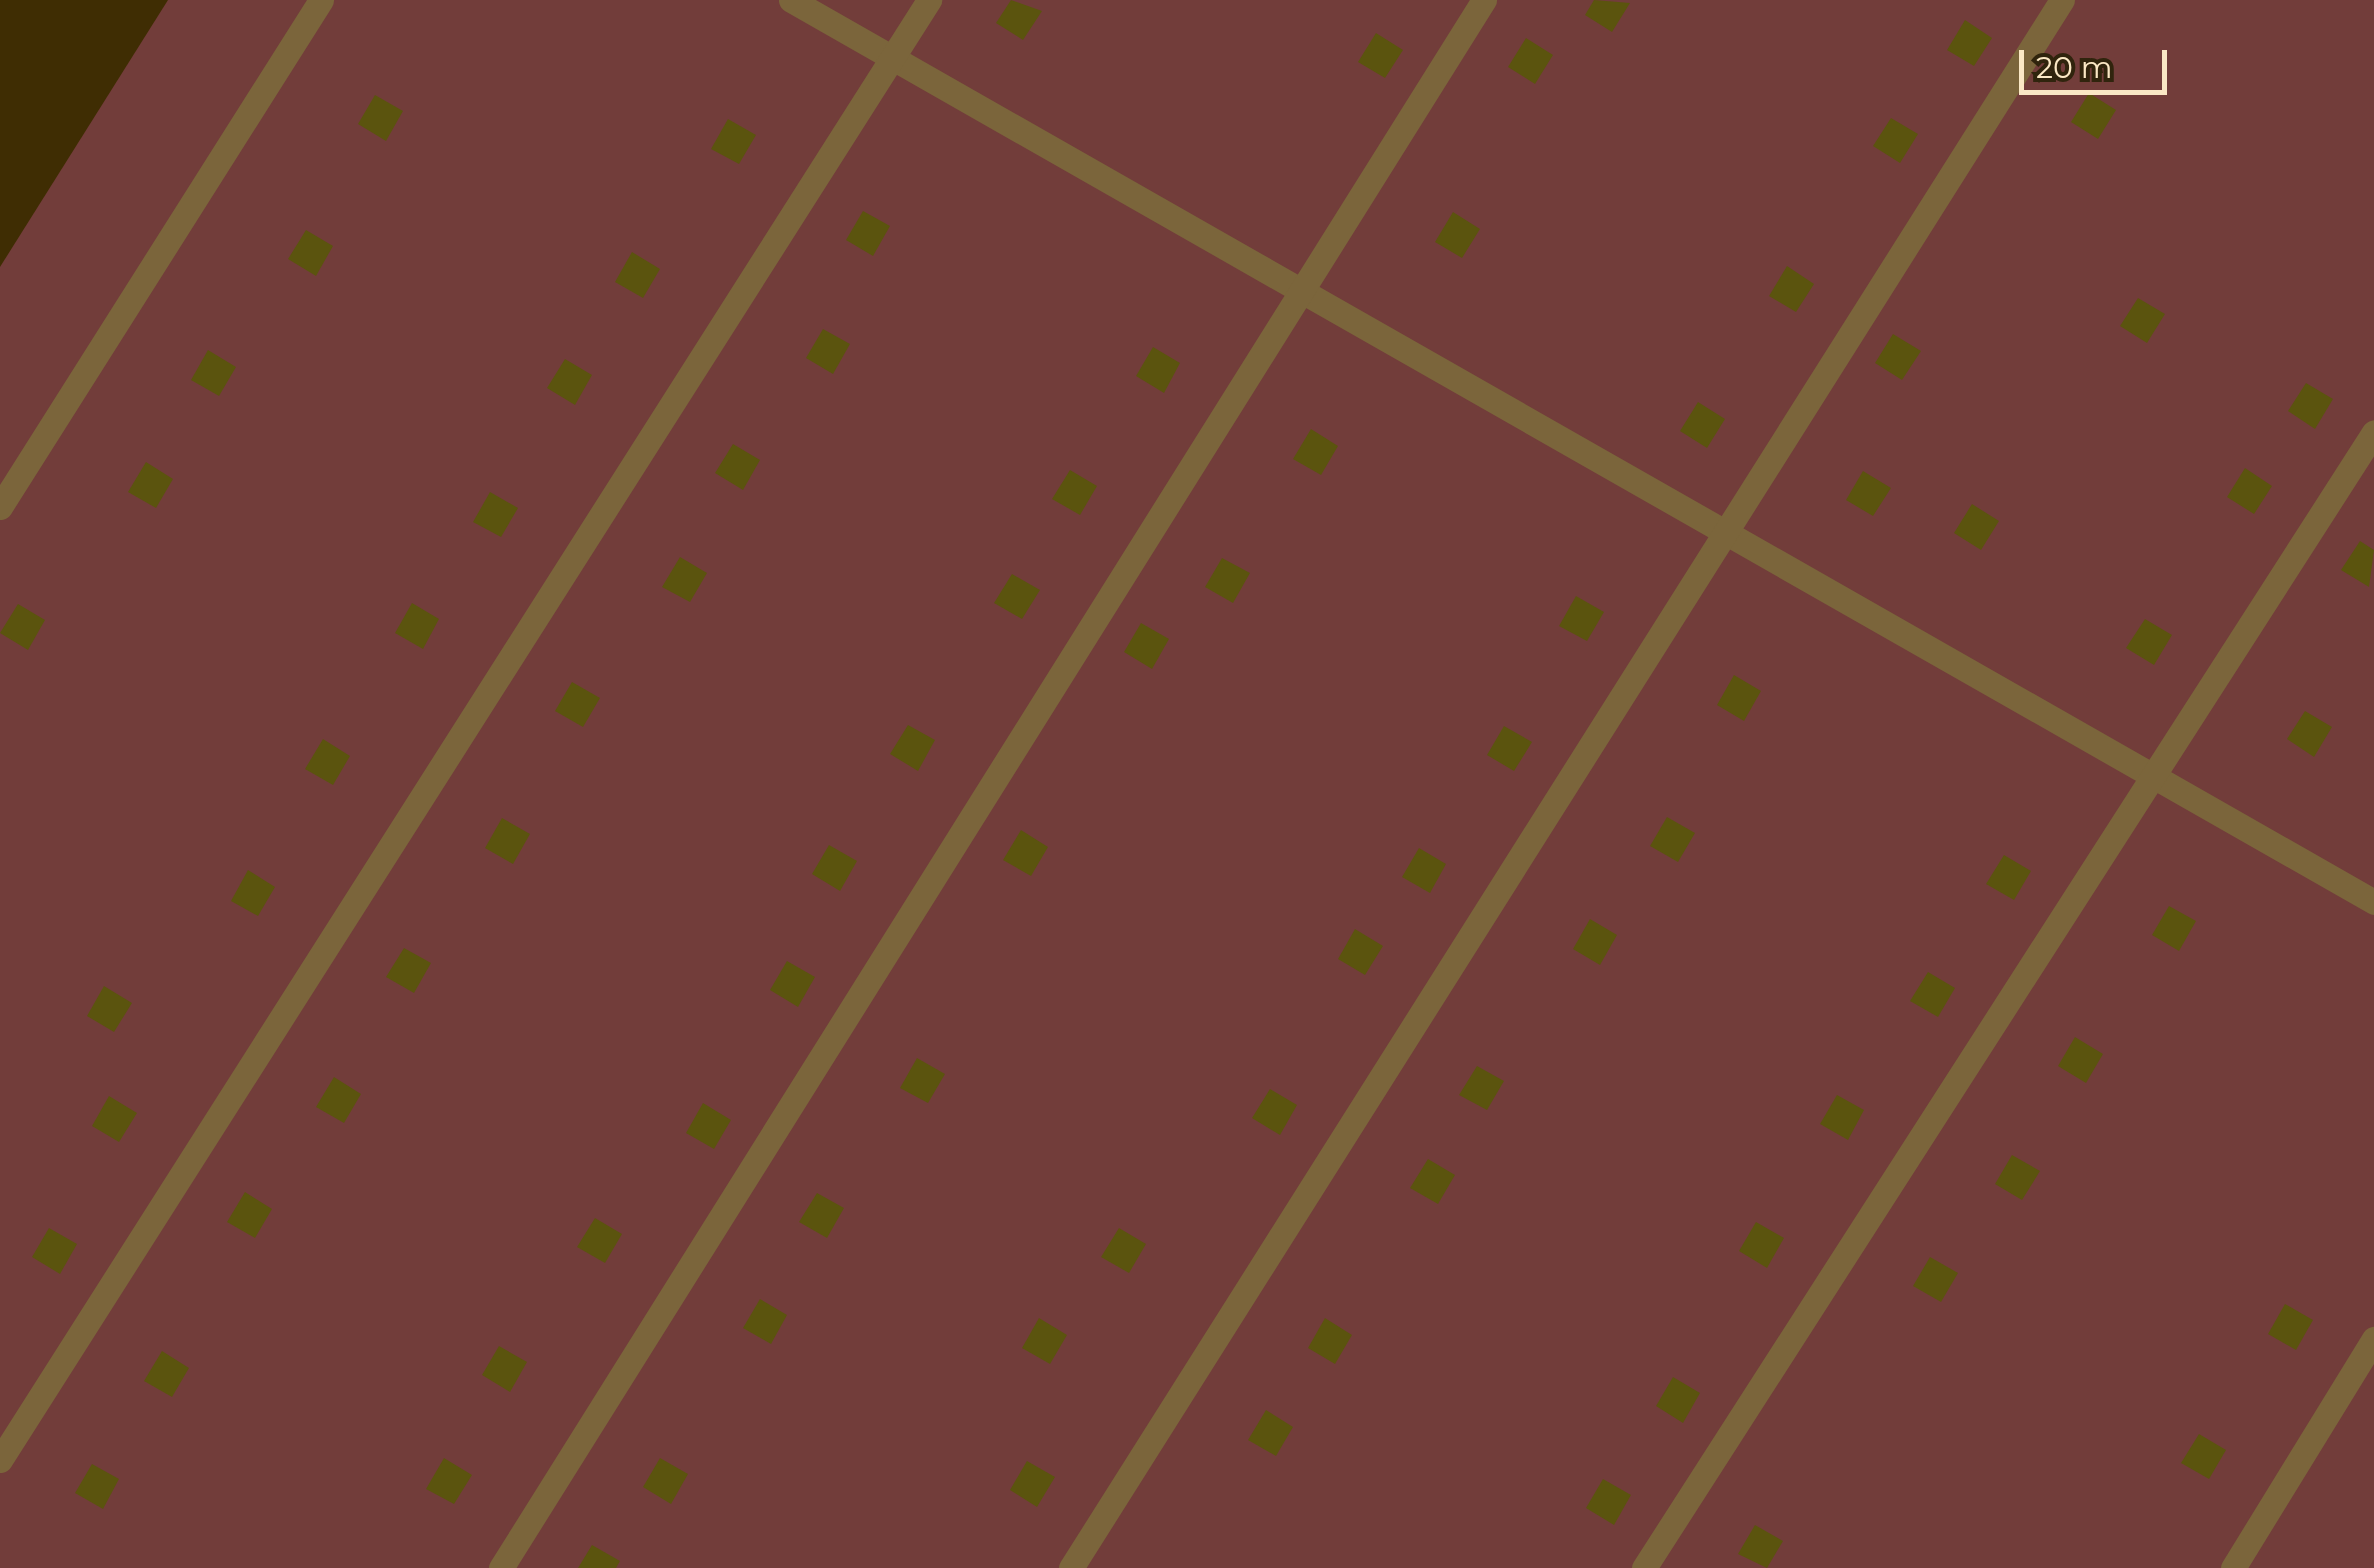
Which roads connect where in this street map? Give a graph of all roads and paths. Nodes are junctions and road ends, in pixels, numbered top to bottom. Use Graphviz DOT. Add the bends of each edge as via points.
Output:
graph roads {
  1 [pos="321,0"];
  2 [pos="791,0"];
  3 [pos="929,0"];
  4 [pos="1484,0"];
  5 [pos="2062,0"];
  6 [pos="893,58"];
  7 [pos="1299,290"];
  8 [pos="2374,432"];
  9 [pos="0,507"];
  10 [pos="1720,529"];
  11 [pos="2156,778"];
  12 [pos="2374,902"];
  13 [pos="2374,1339"];
  14 [pos="0,1460"];
  15 [pos="501,1568"];
  16 [pos="1071,1568"];
  17 [pos="1644,1568"];
  18 [pos="2233,1568"];
  1 -- 9 [label="lane"];
  2 -- 6 [label="lane"];
  3 -- 6 [label="lane"];
  4 -- 7 [label="lane"];
  5 -- 10 [label="lane"];
  6 -- 7 [label="lane"];
  6 -- 14 [label="lane"];
  7 -- 10 [label="lane"];
  7 -- 15 [label="lane"];
  8 -- 11 [label="lane"];
  10 -- 11 [label="lane"];
  10 -- 16 [label="lane"];
  11 -- 12 [label="lane"];
  11 -- 17 [label="lane"];
  13 -- 18 [label="lane"];
}
